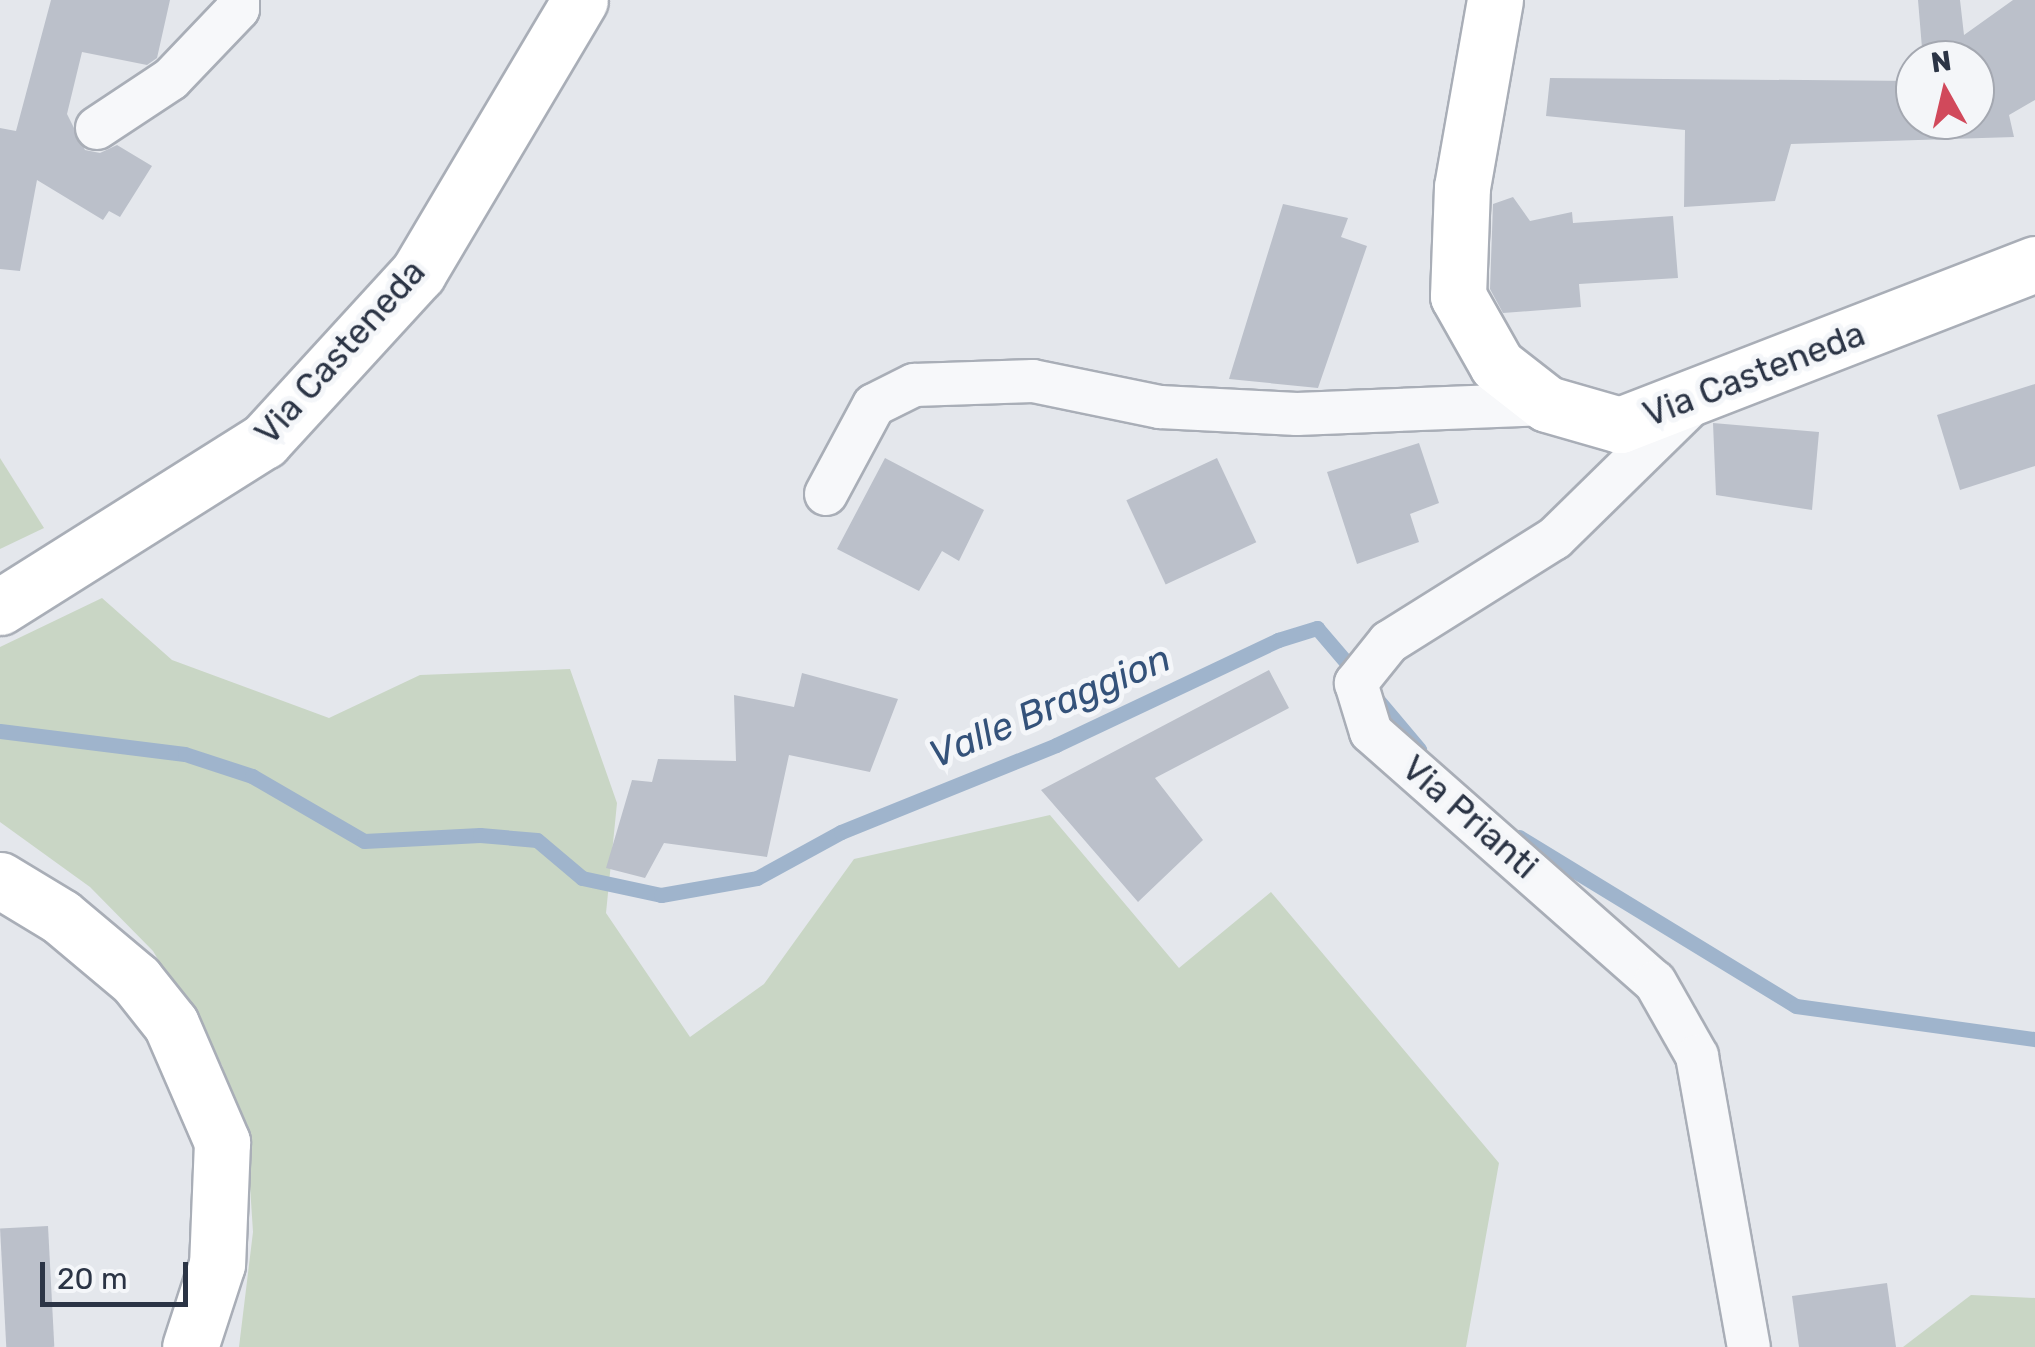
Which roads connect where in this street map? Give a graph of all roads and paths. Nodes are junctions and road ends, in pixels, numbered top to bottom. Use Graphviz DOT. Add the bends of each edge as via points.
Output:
graph roads {
  1 [pos="238,0"];
  2 [pos="580,0"];
  3 [pos="1495,0"];
  4 [pos="97,128"];
  5 [pos="2035,264"];
  6 [pos="1697,400"];
  7 [pos="1548,404"];
  8 [pos="826,494"];
  9 [pos="0,607"];
  10 [pos="0,880"];
  11 [pos="190,1347"];
  12 [pos="1750,1347"];
  1 -- 4 [label="street" via="238,9 171,79"];
  2 -- 9 [label="street, Via Casteneda" via="418,274 264,442"];
  3 -- 7 [label="street, Via Casteneda" via="1462,187 1458,296 1497,365"];
  5 -- 6 [label="street, Via Casteneda"];
  6 -- 7 [label="street, Via Casteneda" via="1620,424"];
  6 -- 12 [label="street, Via Prianti" via="1555,538 1390,642 1356,683 1371,732 1655,982 1697,1056"];
  7 -- 8 [label="street" via="1297,414 1160,407 1094,388 1034,381 914,385 874,405"];
  10 -- 11 [label="street" via="61,917 136,980 171,1024 222,1142 217,1264"];
}
